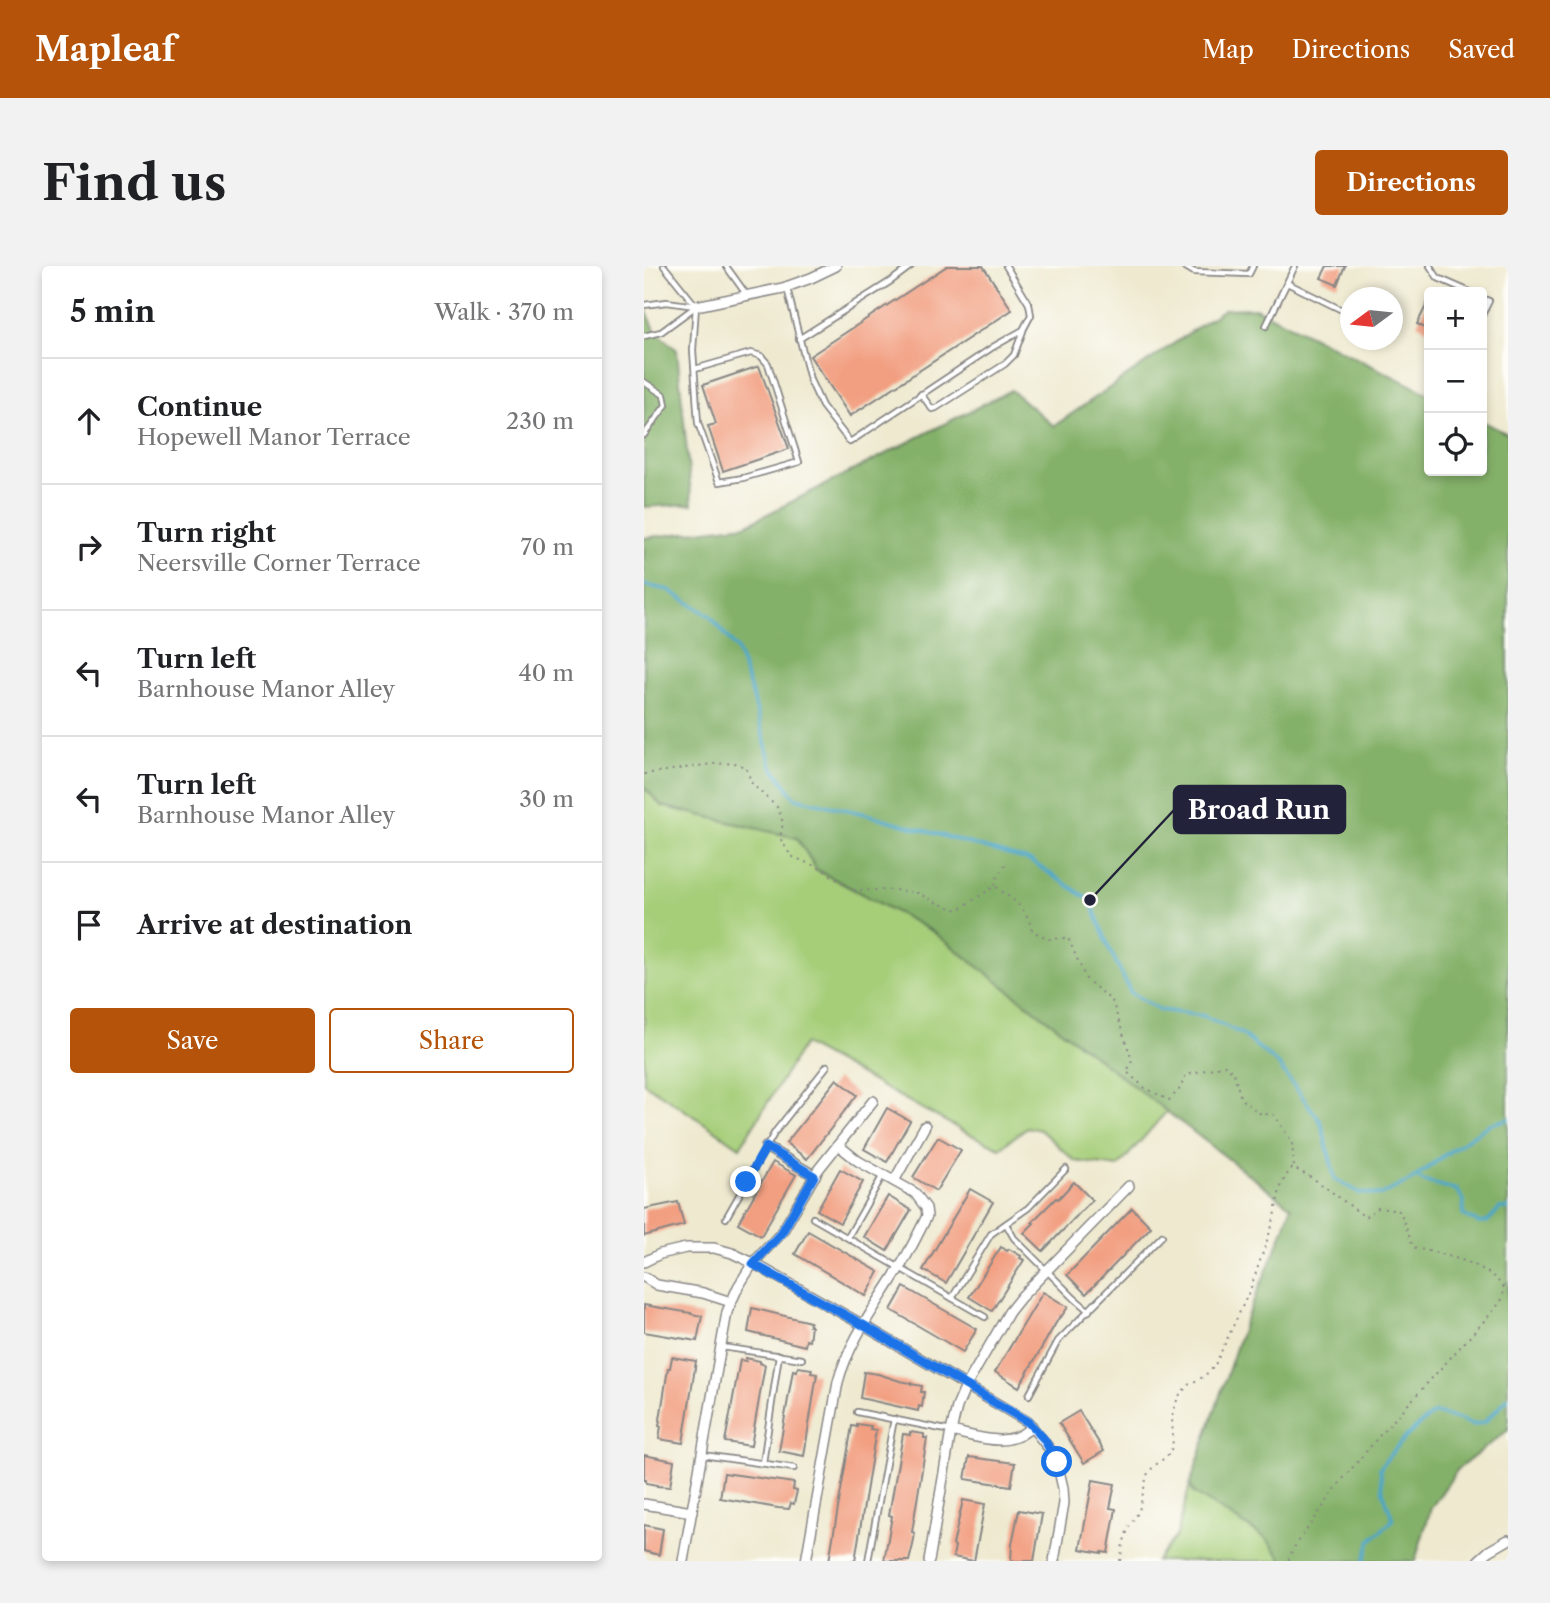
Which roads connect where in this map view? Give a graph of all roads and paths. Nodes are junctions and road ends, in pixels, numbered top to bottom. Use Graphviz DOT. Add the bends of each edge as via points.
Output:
graph roads {
  1 [pos="664,266"];
  2 [pos="726,266"];
  3 [pos="835,266"];
  4 [pos="911,266"];
  5 [pos="1006,266"];
  6 [pos="1184,266"];
  7 [pos="1253,266"];
  8 [pos="1296,266"];
  9 [pos="1430,266"];
  10 [pos="1287,284"];
  11 [pos="787,287"];
  12 [pos="1459,287"];
  13 [pos="747,296"];
  14 [pos="644,305"];
  15 [pos="696,306"];
  16 [pos="1340,309"];
  17 [pos="1266,326"];
  18 [pos="1023,330"];
  19 [pos="644,336"];
  20 [pos="799,339"];
  21 [pos="695,369"];
  22 [pos="644,382"];
  23 [pos="921,394"];
  24 [pos="644,435"];
  25 [pos="644,774"];
  26 [pos="1006,863"];
  27 [pos="995,886"];
  28 [pos="827,1066"];
  29 [pos="873,1101"];
  30 [pos="925,1126"];
  31 [pos="838,1146"];
  32 [pos="766,1147"];
  33 [pos="1294,1166"];
  34 [pos="1066,1169"];
  35 [pos="883,1175"];
  36 [pos="814,1176"];
  37 [pos="894,1181"];
  38 [pos="1129,1186"];
  39 [pos="726,1218"];
  40 [pos="813,1218"];
  41 [pos="1006,1224"];
  42 [pos="1162,1236"];
  43 [pos="848,1237"];
  44 [pos="644,1262"];
  45 [pos="753,1264"];
  46 [pos="900,1267"];
  47 [pos="1046,1271"];
  48 [pos="644,1277"];
  49 [pos="952,1298"];
  50 [pos="731,1302"];
  51 [pos="1089,1311"];
  52 [pos="985,1317"];
  53 [pos="863,1325"];
  54 [pos="722,1347"];
  55 [pos="779,1355"];
  56 [pos="802,1359"];
  57 [pos="966,1386"];
  58 [pos="1029,1395"];
  59 [pos="858,1412"];
  60 [pos="894,1419"];
  61 [pos="1032,1426"];
  62 [pos="951,1431"];
  63 [pos="703,1455"];
  64 [pos="763,1463"];
  65 [pos="794,1468"];
  66 [pos="644,1504"];
  67 [pos="692,1512"];
  68 [pos="1508,1541"];
  69 [pos="683,1561"];
  70 [pos="806,1561"];
  71 [pos="868,1561"];
  72 [pos="929,1561"];
  73 [pos="1054,1561"];
  74 [pos="1121,1561"];
  75 [pos="1288,1561"];
  76 [pos="1478,1561"];
  1 -- 15 [label="lane"];
  2 -- 13 [label="lane"];
  3 -- 11 [label="street"];
  4 -- 20 [label="lane"];
  5 -- 18 [label="lane" via="1031,315"];
  6 -- 7 [label="lane" via="1194,272 1249,274"];
  8 -- 10 [label="lane"];
  9 -- 12 [label="lane" via="1438,278"];
  10 -- 16 [label="lane"];
  10 -- 17 [label="lane"];
  11 -- 13 [label="street"];
  11 -- 20 [label="lane"];
  13 -- 15 [label="street"];
  14 -- 15 [label="lane"];
  15 -- 19 [label="lane" via="662,332"];
  15 -- 21 [label="lane"];
  18 -- 23 [label="lane"];
  18 -- 23 [label="lane" via="1014,355 1005,364 936,408"];
  20 -- 23 [label="lane" via="822,406 849,442"];
  21 -- 21 [label="lane" via="698,423 719,482 799,462 768,364 761,356 751,353"];
  22 -- 24 [label="lane" via="664,395 666,405"];
  25 -- 27 [label="path" via="738,763 778,808 783,822 780,838 791,856 822,869 853,890 918,893 958,910"];
  26 -- 27 [label="path"];
  27 -- 33 [label="path" via="1023,907 1032,931 1049,939 1068,938 1086,979 1112,1001 1132,1060 1127,1072 1169,1101 1186,1075 1225,1065 1234,1073 1241,1099 1259,1113 1275,1115 1292,1142"];
  28 -- 32 [label="lane"];
  29 -- 31 [label="street"];
  30 -- 37 [label="street"];
  31 -- 35 [label="street"];
  31 -- 36 [label="street"];
  32 -- 36 [label="street"];
  32 -- 39 [label="lane"];
  33 -- 74 [label="path" via="1284,1177 1250,1290 1214,1367 1178,1397 1171,1448 1147,1475"];
  33 -- 75 [label="path" via="1365,1217 1378,1208 1400,1211 1413,1247 1472,1263 1504,1288 1495,1309 1342,1480"];
  34 -- 41 [label="lane"];
  35 -- 37 [label="street"];
  35 -- 43 [label="lane"];
  36 -- 45 [label="street" via="782,1232"];
  37 -- 46 [label="street" via="922,1200 927,1216"];
  38 -- 47 [label="street"];
  40 -- 43 [label="lane"];
  41 -- 47 [label="lane"];
  41 -- 49 [label="lane" via="990,1234"];
  42 -- 51 [label="lane"];
  43 -- 46 [label="lane"];
  44 -- 45 [label="street" via="686,1248 714,1248"];
  45 -- 50 [label="street"];
  45 -- 53 [label="street"];
  46 -- 49 [label="lane"];
  46 -- 53 [label="street"];
  47 -- 51 [label="lane"];
  47 -- 57 [label="street" via="1009,1312"];
  48 -- 50 [label="street" via="657,1285"];
  49 -- 52 [label="lane"];
  50 -- 54 [label="street"];
  51 -- 58 [label="lane" via="1058,1341"];
  53 -- 57 [label="street"];
  53 -- 70 [label="street" via="838,1382"];
  54 -- 55 [label="lane"];
  54 -- 63 [label="street"];
  55 -- 56 [label="lane"];
  55 -- 64 [label="lane"];
  57 -- 61 [label="street"];
  57 -- 62 [label="street"];
  59 -- 60 [label="lane"];
  60 -- 62 [label="lane"];
  60 -- 71 [label="lane"];
  61 -- 62 [label="street" via="1019,1437 1005,1440"];
  61 -- 73 [label="street" via="1057,1462 1063,1488"];
  62 -- 72 [label="street"];
  63 -- 64 [label="lane"];
  63 -- 67 [label="street"];
  64 -- 65 [label="lane"];
  66 -- 67 [label="street"];
  67 -- 69 [label="street"];
  68 -- 76 [label="street"];
}
